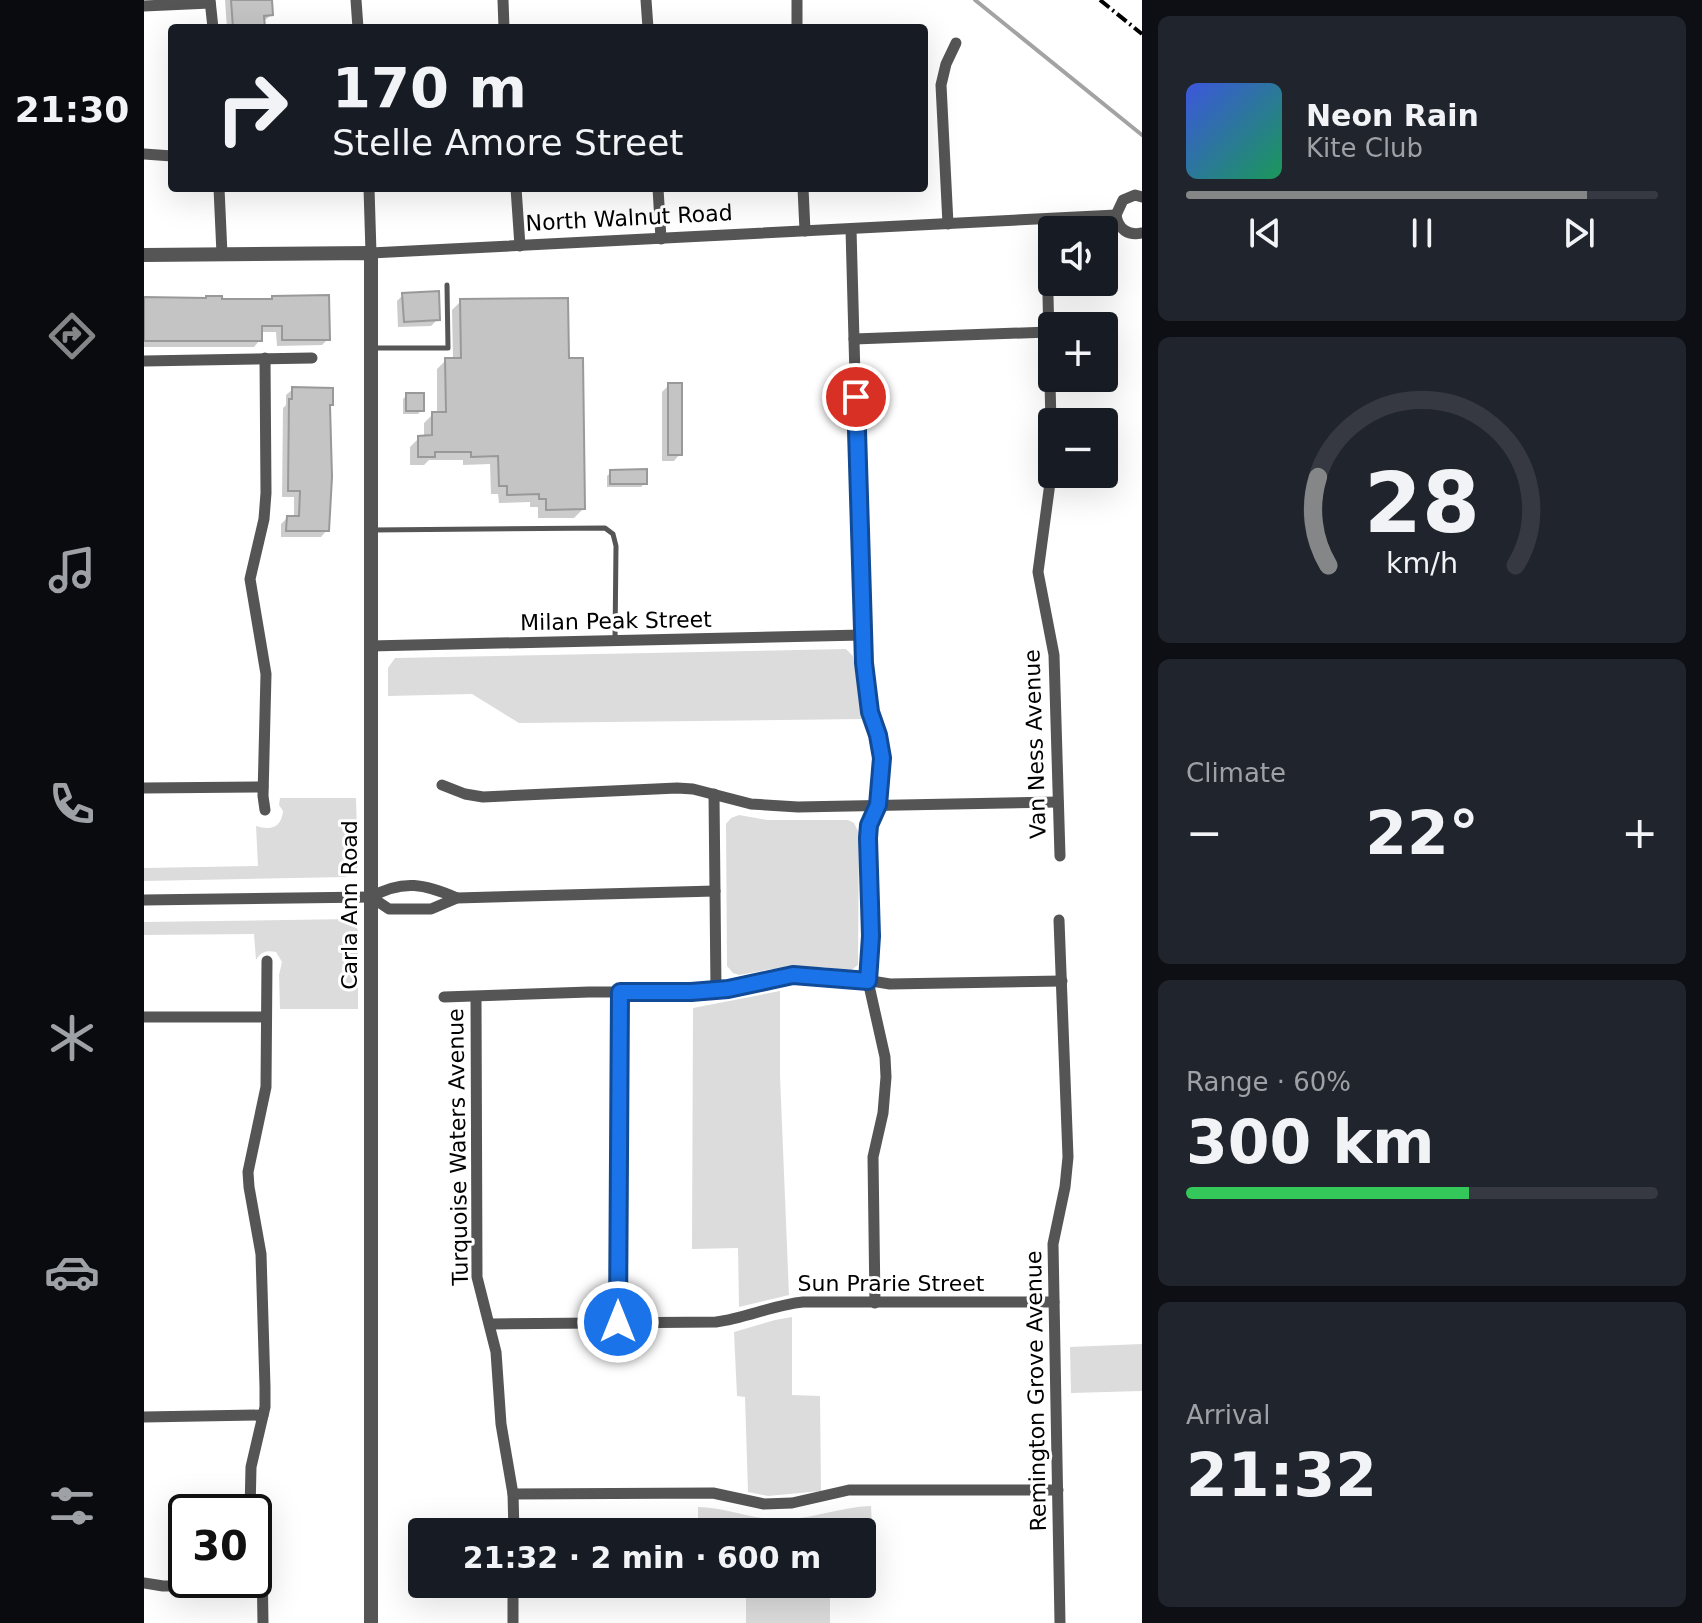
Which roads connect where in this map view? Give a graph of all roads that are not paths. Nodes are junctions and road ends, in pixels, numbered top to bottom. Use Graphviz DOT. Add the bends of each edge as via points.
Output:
graph roads {
  1 [pos="356,0"];
  2 [pos="503,0"];
  3 [pos="646,0"];
  4 [pos="797,0"];
  5 [pos="210,1"];
  6 [pos="144,6"];
  7 [pos="213,24"];
  8 [pos="358,24"];
  9 [pos="504,24"];
  10 [pos="648,24"];
  11 [pos="797,24"];
  12 [pos="956,43"];
  13 [pos="144,154"];
  14 [pos="168,156"];
  15 [pos="219,192"];
  16 [pos="369,192"];
  17 [pos="516,192"];
  18 [pos="658,192"];
  19 [pos="803,192"];
  20 [pos="1142,197"];
  21 [pos="1116,215"];
  22 [pos="948,224"];
  23 [pos="851,229"];
  24 [pos="805,231"];
  25 [pos="1142,233"];
  26 [pos="661,239"];
  27 [pos="520,246"];
  28 [pos="371,253"];
  29 [pos="222,254"];
  30 [pos="144,255"];
  31 [pos="447,285"];
  32 [pos="1048,296"];
  33 [pos="1048,312"];
  34 [pos="1038,332"];
  35 [pos="854,339"];
  36 [pos="370,348"];
  37 [pos="265,358"];
  38 [pos="312,358"];
  39 [pos="144,361"];
  40 [pos="1050,392"];
  41 [pos="370,530"];
  42 [pos="862,635"];
  43 [pos="615,642"];
  44 [pos="370,646"];
  45 [pos="442,785"];
  46 [pos="263,787"];
  47 [pos="144,788"];
  48 [pos="714,794"];
  49 [pos="1058,802"];
  50 [pos="878,805"];
  51 [pos="265,810"];
  52 [pos="1060,856"];
  53 [pos="715,891"];
  54 [pos="371,897"];
  55 [pos="457,898"];
  56 [pos="144,900"];
  57 [pos="1059,920"];
  58 [pos="267,961"];
  59 [pos="868,981"];
  60 [pos="1062,981"];
  61 [pos="716,990"];
  62 [pos="620,992"];
  63 [pos="444,997"];
  64 [pos="476,997"];
  65 [pos="144,1017"];
  66 [pos="266,1017"];
  67 [pos="1054,1302"];
  68 [pos="875,1303"];
  69 [pos="618,1322"];
  70 [pos="491,1324"];
  71 [pos="263,1415"];
  72 [pos="144,1417"];
  73 [pos="1058,1490"];
  74 [pos="250,1494"];
  75 [pos="513,1494"];
  76 [pos="514,1518"];
  77 [pos="144,1583"];
  78 [pos="168,1586"];
  79 [pos="262,1598"];
  80 [pos="513,1598"];
  81 [pos="263,1623"];
  82 [pos="371,1623"];
  83 [pos="513,1623"];
  84 [pos="1060,1623"];
  1 -- 8 [label="street"];
  2 -- 9 [label="street"];
  3 -- 10 [label="street"];
  4 -- 11 [label="street"];
  5 -- 6 [label="street"];
  5 -- 7 [label="street"];
  12 -- 22 [label="street" via="941,85"];
  13 -- 14 [label="street"];
  15 -- 29 [label="street"];
  16 -- 28 [label="street, Carla Ann Road"];
  17 -- 27 [label="street"];
  18 -- 26 [label="street"];
  19 -- 24 [label="street"];
  20 -- 21 [label="street" via="1123,200"];
  21 -- 22 [label="street, North Walnut Road"];
  21 -- 25 [label="street" via="1126,232"];
  22 -- 23 [label="street, North Walnut Road"];
  23 -- 24 [label="street, North Walnut Road"];
  23 -- 35 [label="street"];
  24 -- 26 [label="street, North Walnut Road"];
  26 -- 27 [label="street, North Walnut Road"];
  27 -- 28 [label="street, North Walnut Road"];
  28 -- 29 [label="street, North Walnut Road"];
  28 -- 36 [label="street, Carla Ann Road"];
  29 -- 30 [label="street, North Walnut Road"];
  31 -- 36 [label="lane" via="448,348"];
  32 -- 33 [label="street, Van Ness Avenue"];
  34 -- 35 [label="street"];
  35 -- 42 [label="street"];
  36 -- 41 [label="street, Carla Ann Road"];
  37 -- 38 [label="street"];
  37 -- 39 [label="street"];
  37 -- 46 [label="street" via="266,493 250,579 266,674"];
  40 -- 49 [label="street, Van Ness Avenue" via="1052,468 1038,572 1054,655"];
  41 -- 43 [label="lane" via="605,528 616,546"];
  41 -- 44 [label="street, Carla Ann Road"];
  42 -- 43 [label="street, Milan Peak Street"];
  42 -- 50 [label="street" via="866,688 882,758"];
  43 -- 44 [label="street, Milan Peak Street"];
  44 -- 54 [label="street, Carla Ann Road"];
  45 -- 48 [label="street" via="483,797 677,788"];
  46 -- 47 [label="street"];
  46 -- 51 [label="street"];
  48 -- 50 [label="street" via="751,804"];
  48 -- 53 [label="street"];
  49 -- 50 [label="street"];
  49 -- 52 [label="street, Van Ness Avenue"];
  50 -- 59 [label="street" via="868,838"];
  53 -- 55 [label="street"];
  53 -- 61 [label="street"];
  54 -- 55 [label="street" via="389,887 428,886"];
  54 -- 55 [label="street" via="389,909 431,909"];
  54 -- 56 [label="street"];
  54 -- 82 [label="street, Carla Ann Road"];
  57 -- 60 [label="street, Remington Grove Avenue"];
  58 -- 66 [label="street"];
  59 -- 60 [label="street"];
  59 -- 61 [label="street" via="793,975"];
  59 -- 68 [label="street" via="886,1077 873,1157"];
  60 -- 67 [label="street, Remington Grove Avenue" via="1068,1157 1053,1244"];
  61 -- 62 [label="street"];
  62 -- 64 [label="street"];
  62 -- 69 [label="street"];
  63 -- 64 [label="street"];
  64 -- 70 [label="street, Turquoise Waters Avenue" via="477,1277"];
  65 -- 66 [label="street"];
  66 -- 71 [label="street" via="266,1087 248,1172 261,1254"];
  67 -- 68 [label="street, Sun Prarie Street"];
  67 -- 73 [label="street, Remington Grove Avenue"];
  68 -- 69 [label="street, Sun Prarie Street" via="789,1304 716,1322"];
  69 -- 70 [label="street, Sun Prarie Street"];
  70 -- 75 [label="street, Turquoise Waters Avenue"];
  71 -- 72 [label="street"];
  71 -- 74 [label="street"];
  73 -- 75 [label="street" via="849,1490 764,1504 713,1493"];
  73 -- 84 [label="street, Remington Grove Avenue"];
  75 -- 76 [label="street, Turquoise Waters Avenue"];
  77 -- 78 [label="street"];
  79 -- 81 [label="street"];
  80 -- 83 [label="street"];
}
